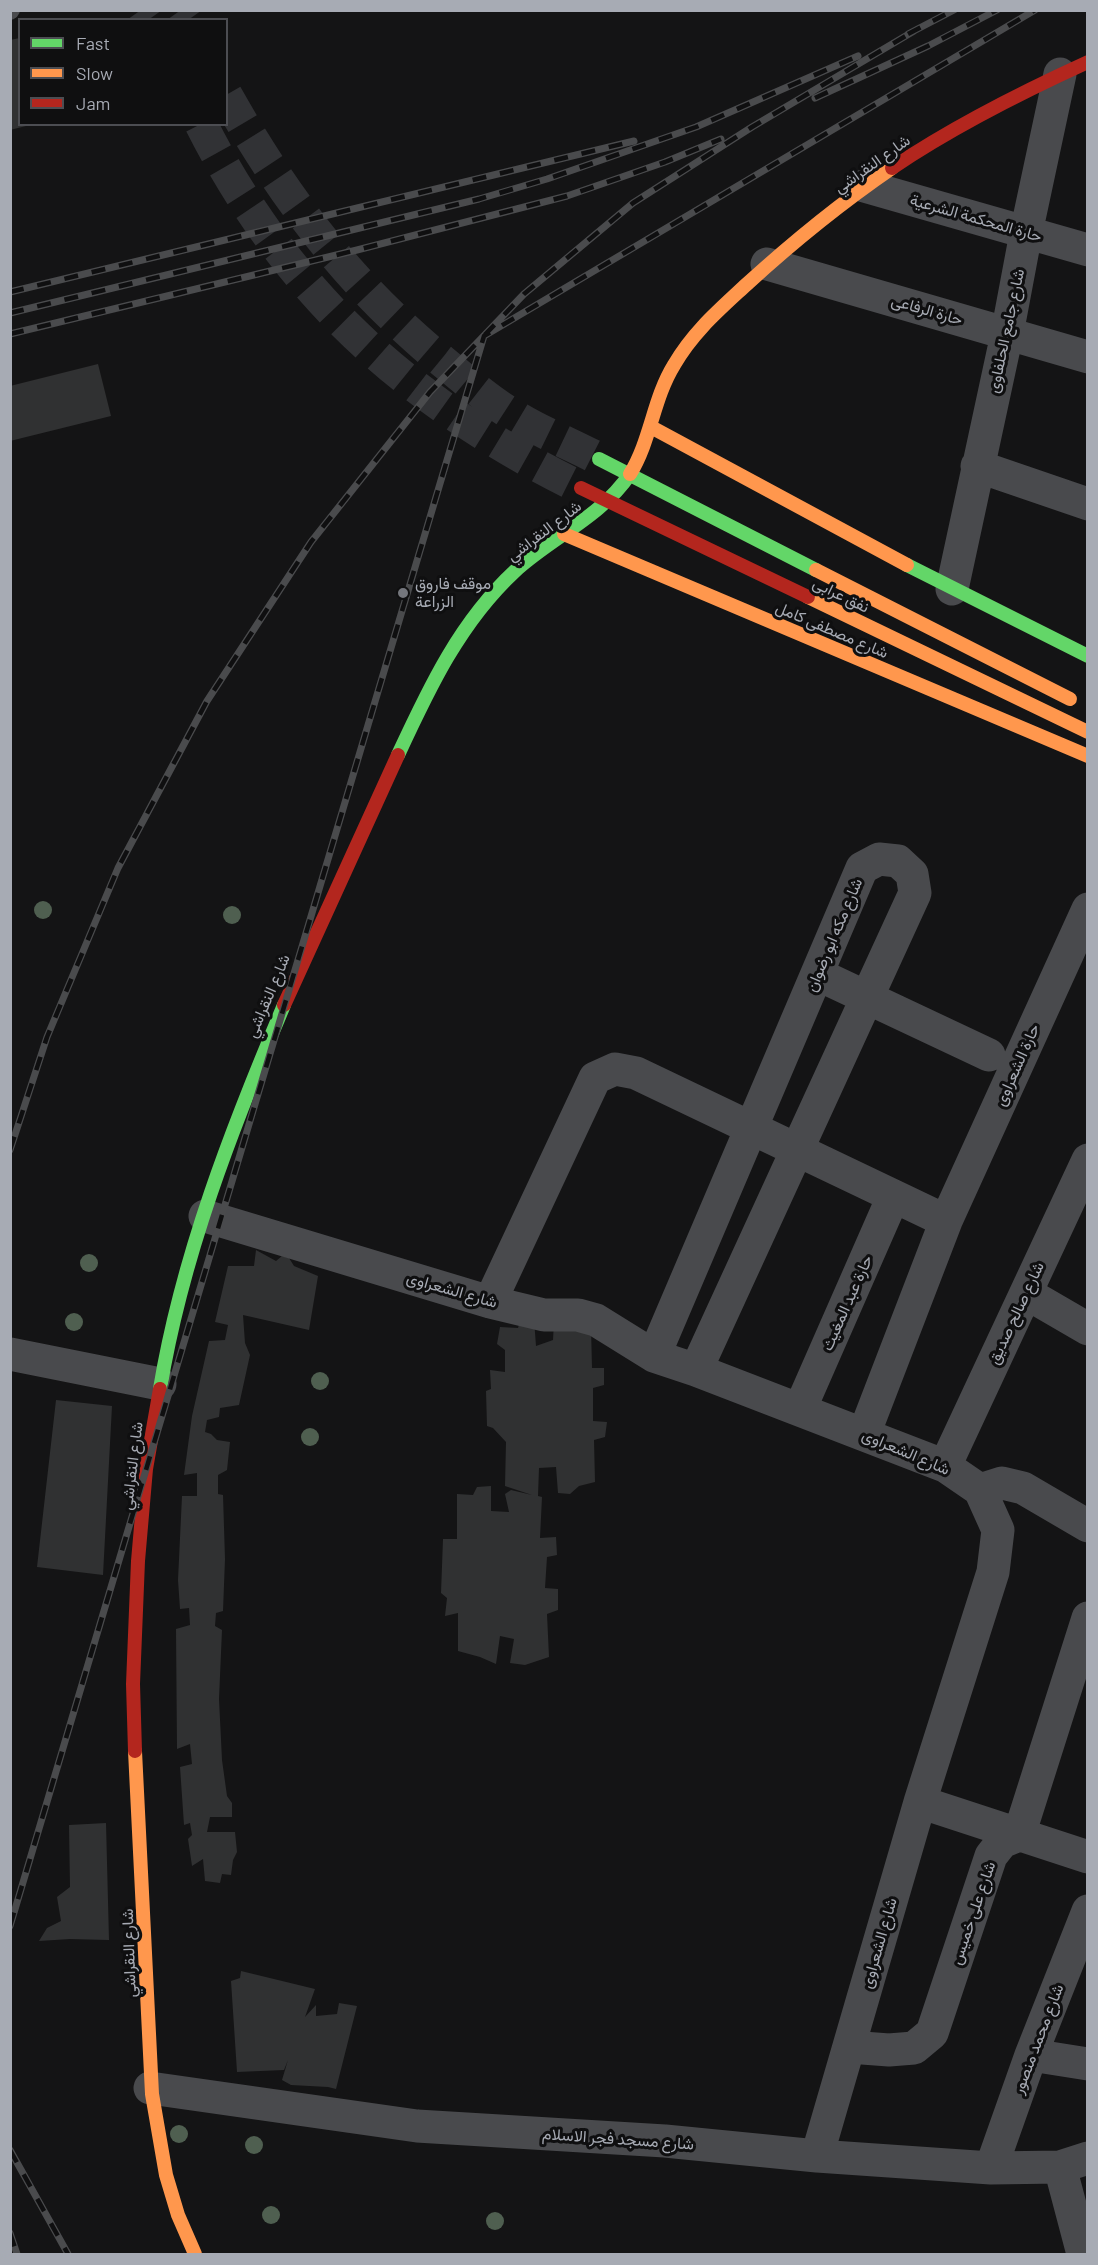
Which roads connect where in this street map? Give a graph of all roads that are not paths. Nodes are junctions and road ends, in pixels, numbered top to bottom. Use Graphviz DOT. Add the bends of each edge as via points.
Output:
graph roads {
  1 [pos="1074,68"];
  2 [pos="864,186"];
  3 [pos="1026,233"];
  4 [pos="1088,250"];
  5 [pos="767,264"];
  6 [pos="1007,334"];
  7 [pos="1088,357"];
  8 [pos="651,427"];
  9 [pos="599,459"];
  10 [pos="977,466"];
  11 [pos="630,475"];
  12 [pos="580,488"];
  13 [pos="608,501"];
  14 [pos="1088,504"];
  15 [pos="564,534"];
  16 [pos="952,589"];
  17 [pos="1088,656"];
  18 [pos="1088,708"];
  19 [pos="1088,732"];
  20 [pos="1088,756"];
  21 [pos="1088,909"];
  22 [pos="817,974"];
  23 [pos="867,997"];
  24 [pos="990,1055"];
  25 [pos="751,1129"];
  26 [pos="796,1150"];
  27 [pos="1088,1160"];
  28 [pos="893,1197"];
  29 [pos="205,1216"];
  30 [pos="946,1221"];
  31 [pos="1026,1293"];
  32 [pos="490,1302"];
  33 [pos="1088,1329"];
  34 [pos="10,1354"];
  35 [pos="654,1356"];
  36 [pos="696,1370"];
  37 [pos="160,1384"];
  38 [pos="800,1409"];
  39 [pos="864,1434"];
  40 [pos="945,1466"];
  41 [pos="980,1490"];
  42 [pos="1085,1518"];
  43 [pos="1088,1618"];
  44 [pos="920,1802"];
  45 [pos="1019,1835"];
  46 [pos="1088,1857"];
  47 [pos="1088,1911"];
  48 [pos="849,2047"];
  49 [pos="1031,2055"];
  50 [pos="1088,2064"];
  51 [pos="150,2088"];
  52 [pos="817,2156"];
  53 [pos="1074,2162"];
  54 [pos="992,2168"];
  55 [pos="195,2254"];
  56 [pos="1083,2254"];
  1 -- 2 [label="main road, شارع النقراشي" via="993,107"];
  1 -- 3 [label="street, شارع جامع الحلفاوى"];
  2 -- 3 [label="street, حارة المحكمة الشرعية"];
  2 -- 5 [label="main road, شارع النقراشي"];
  3 -- 4 [label="street, حارة المحكمة الشرعية"];
  3 -- 6 [label="street, شارع جامع الحلفاوى"];
  5 -- 6 [label="street, حارة الرفاعى"];
  5 -- 8 [label="main road, شارع النقراشي" via="688,343 659,393"];
  6 -- 7 [label="street, حارة الرفاعى"];
  6 -- 10 [label="street, شارع جامع الحلفاوى"];
  8 -- 11 [label="main road, شارع النقراشي"];
  8 -- 16 [label="main road"];
  9 -- 11 [label="main road, نفق عرابى"];
  10 -- 14 [label="street"];
  10 -- 16 [label="street, شارع جامع الحلفاوى"];
  11 -- 13 [label="main road, شارع النقراشي"];
  11 -- 18 [label="main road, نفق عرابى"];
  12 -- 13 [label="main road, نفق عرابى"];
  13 -- 15 [label="main road, شارع النقراشي"];
  13 -- 19 [label="main road, نفق عرابى"];
  15 -- 20 [label="main road, شارع مصطفى كامل"];
  15 -- 29 [label="main road, شارع النقراشي" via="529,559 500,588 449,652 429,688 292,979 230,1137"];
  16 -- 17 [label="main road"];
  21 -- 30 [label="street, حارة الشعراوى"];
  22 -- 23 [label="street"];
  22 -- 23 [label="street, شارع مكه ابو رضوان" via="862,868 879,859 898,861 912,874 915,893"];
  22 -- 25 [label="street, شارع مكه ابو رضوان"];
  23 -- 24 [label="street"];
  23 -- 26 [label="street, شارع مكه ابو رضوان"];
  25 -- 26 [label="street"];
  25 -- 32 [label="street" via="636,1073 615,1069 595,1078"];
  25 -- 35 [label="street, شارع مكه ابو رضوان"];
  26 -- 28 [label="street"];
  26 -- 36 [label="street, شارع مكه ابو رضوان"];
  27 -- 31 [label="street, شارع صالح صديق"];
  28 -- 30 [label="street"];
  28 -- 38 [label="street, حارة عبد المغيث"];
  29 -- 32 [label="street, شارع الشعراوى"];
  29 -- 37 [label="main road, شارع النقراشي"];
  30 -- 39 [label="street, حارة الشعراوى"];
  31 -- 33 [label="street"];
  31 -- 40 [label="street, شارع صالح صديق"];
  32 -- 35 [label="street, شارع الشعراوى" via="544,1315 578,1315 596,1320"];
  34 -- 37 [label="street"];
  35 -- 36 [label="street, شارع الشعراوى"];
  36 -- 38 [label="street, شارع الشعراوى"];
  37 -- 51 [label="main road, شارع النقراشي" via="146,1469 133,1717"];
  38 -- 39 [label="street, شارع الشعراوى"];
  39 -- 40 [label="street, شارع الشعراوى"];
  40 -- 41 [label="street, شارع الشعراوى"];
  41 -- 42 [label="street" via="1002,1483 1023,1488"];
  41 -- 44 [label="street, شارع الشعراوى" via="998,1530 993,1572"];
  43 -- 45 [label="street"];
  44 -- 45 [label="street"];
  44 -- 48 [label="street, شارع الشعراوى"];
  45 -- 46 [label="street"];
  45 -- 48 [label="street, شارع على خميس" via="1002,1842 992,1856 932,2033 914,2048"];
  47 -- 49 [label="street, شارع محمد منصور"];
  48 -- 52 [label="street, شارع الشعراوى"];
  49 -- 50 [label="street"];
  49 -- 54 [label="street, شارع محمد منصور"];
  51 -- 52 [label="street, شارع مسجد فجر الاسلام" via="417,2126 665,2141"];
  51 -- 55 [label="main road, شارع النقراشي" via="156,2139 168,2189"];
  52 -- 54 [label="street, شارع مسجد فجر الاسلام"];
  53 -- 54 [label="street, شارع مسجد فجر الاسلام"];
  53 -- 56 [label="street"];
}
